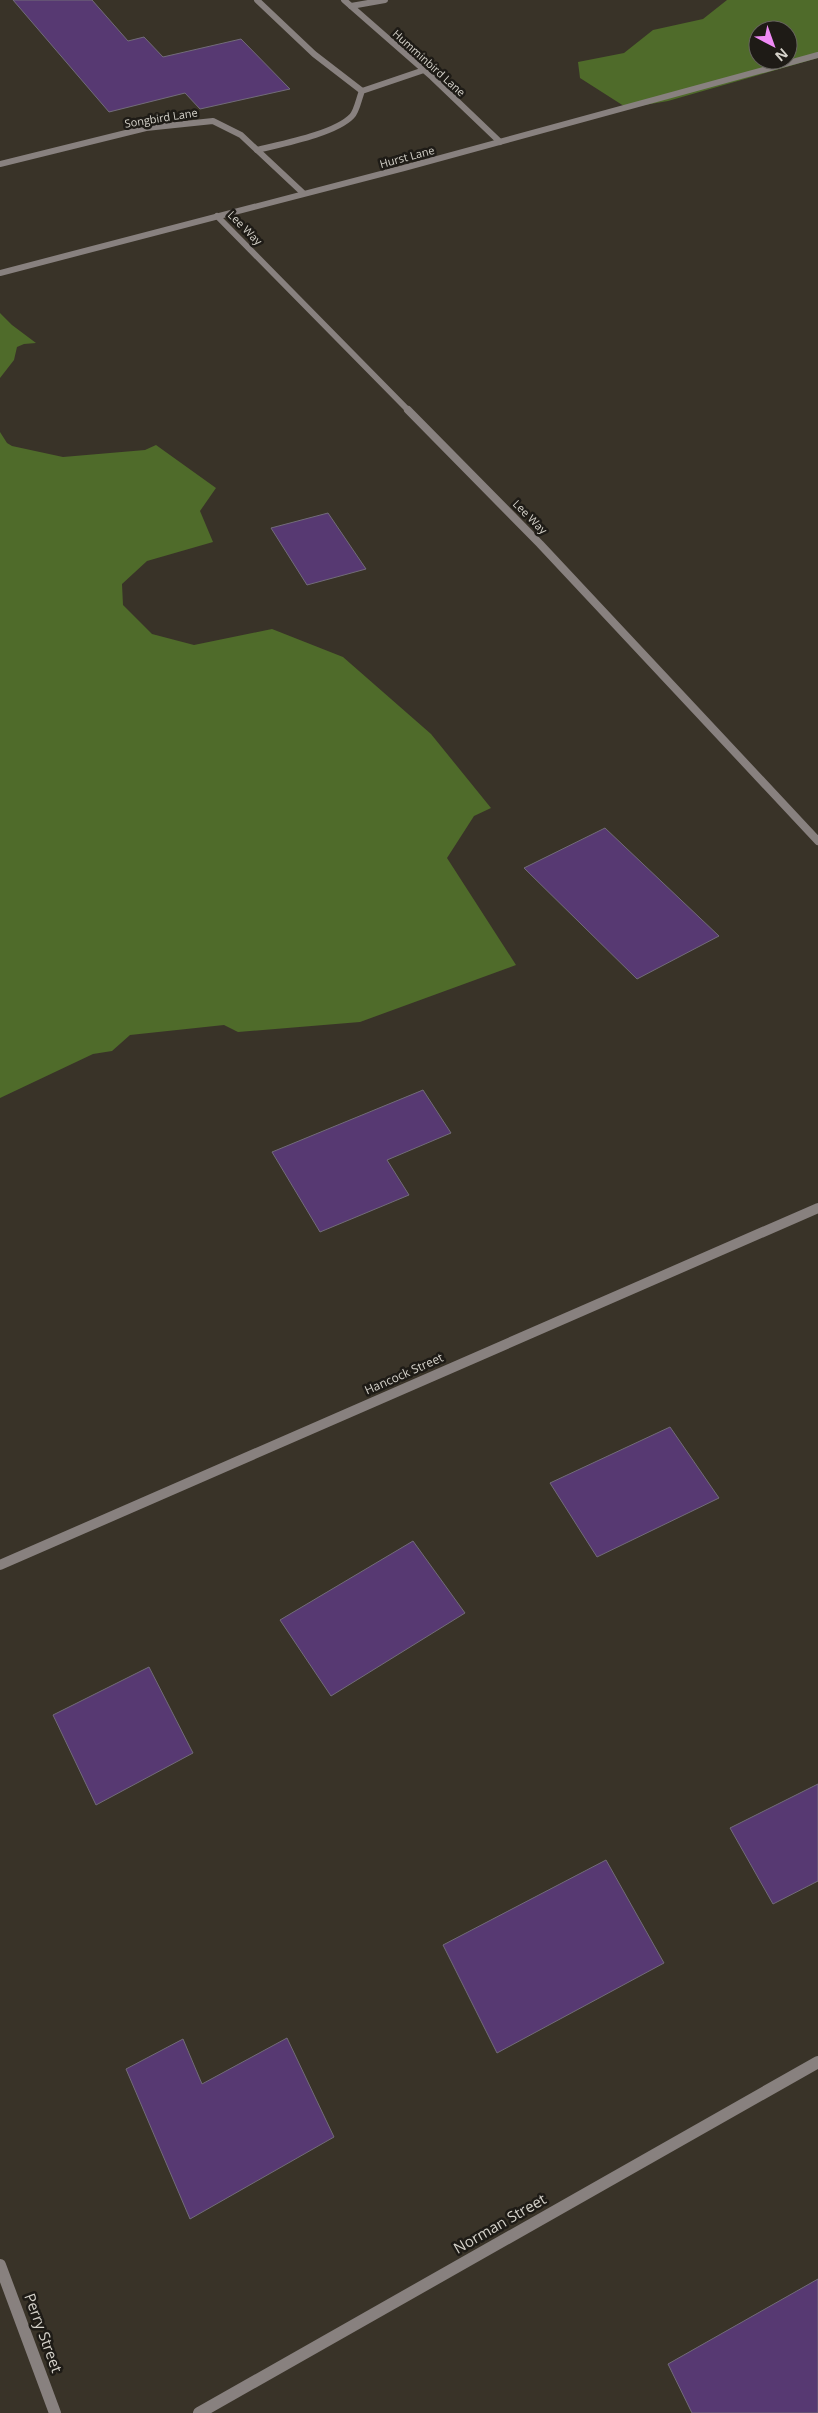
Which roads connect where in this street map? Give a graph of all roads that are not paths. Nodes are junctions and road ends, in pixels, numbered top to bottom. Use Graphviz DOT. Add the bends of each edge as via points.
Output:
graph roads {
  1 [pos="257,0"];
  2 [pos="344,0"];
  3 [pos="385,0"];
  4 [pos="350,6"];
  5 [pos="818,55"];
  6 [pos="424,70"];
  7 [pos="362,91"];
  8 [pos="500,142"];
  9 [pos="257,150"];
  10 [pos="0,164"];
  11 [pos="302,193"];
  12 [pos="217,216"];
  13 [pos="0,273"];
  14 [pos="818,841"];
  15 [pos="818,1208"];
  16 [pos="0,1565"];
  17 [pos="818,2062"];
  18 [pos="0,2265"];
  19 [pos="55,2413"];
  20 [pos="199,2413"];
  1 -- 7 [label="street" via="314,54"];
  2 -- 4 [label="street, Humminbird Lane"];
  3 -- 4 [label="street"];
  4 -- 6 [label="street, Humminbird Lane"];
  5 -- 8 [label="street, Hurst Lane"];
  6 -- 7 [label="street"];
  6 -- 8 [label="street, Humminbird Lane"];
  7 -- 9 [label="street" via="352,116 330,129 308,138"];
  8 -- 11 [label="street, Hurst Lane"];
  9 -- 10 [label="street, Songbird Lane" via="241,135 213,121 146,128"];
  9 -- 11 [label="street, Songbird Lane"];
  11 -- 12 [label="street, Hurst Lane"];
  12 -- 13 [label="street, Hurst Lane"];
  12 -- 14 [label="street, Lee Way" via="540,544"];
  15 -- 16 [label="street, Hancock Street"];
  17 -- 20 [label="street, Norman Street"];
  18 -- 19 [label="street, Perry Street"];
}
